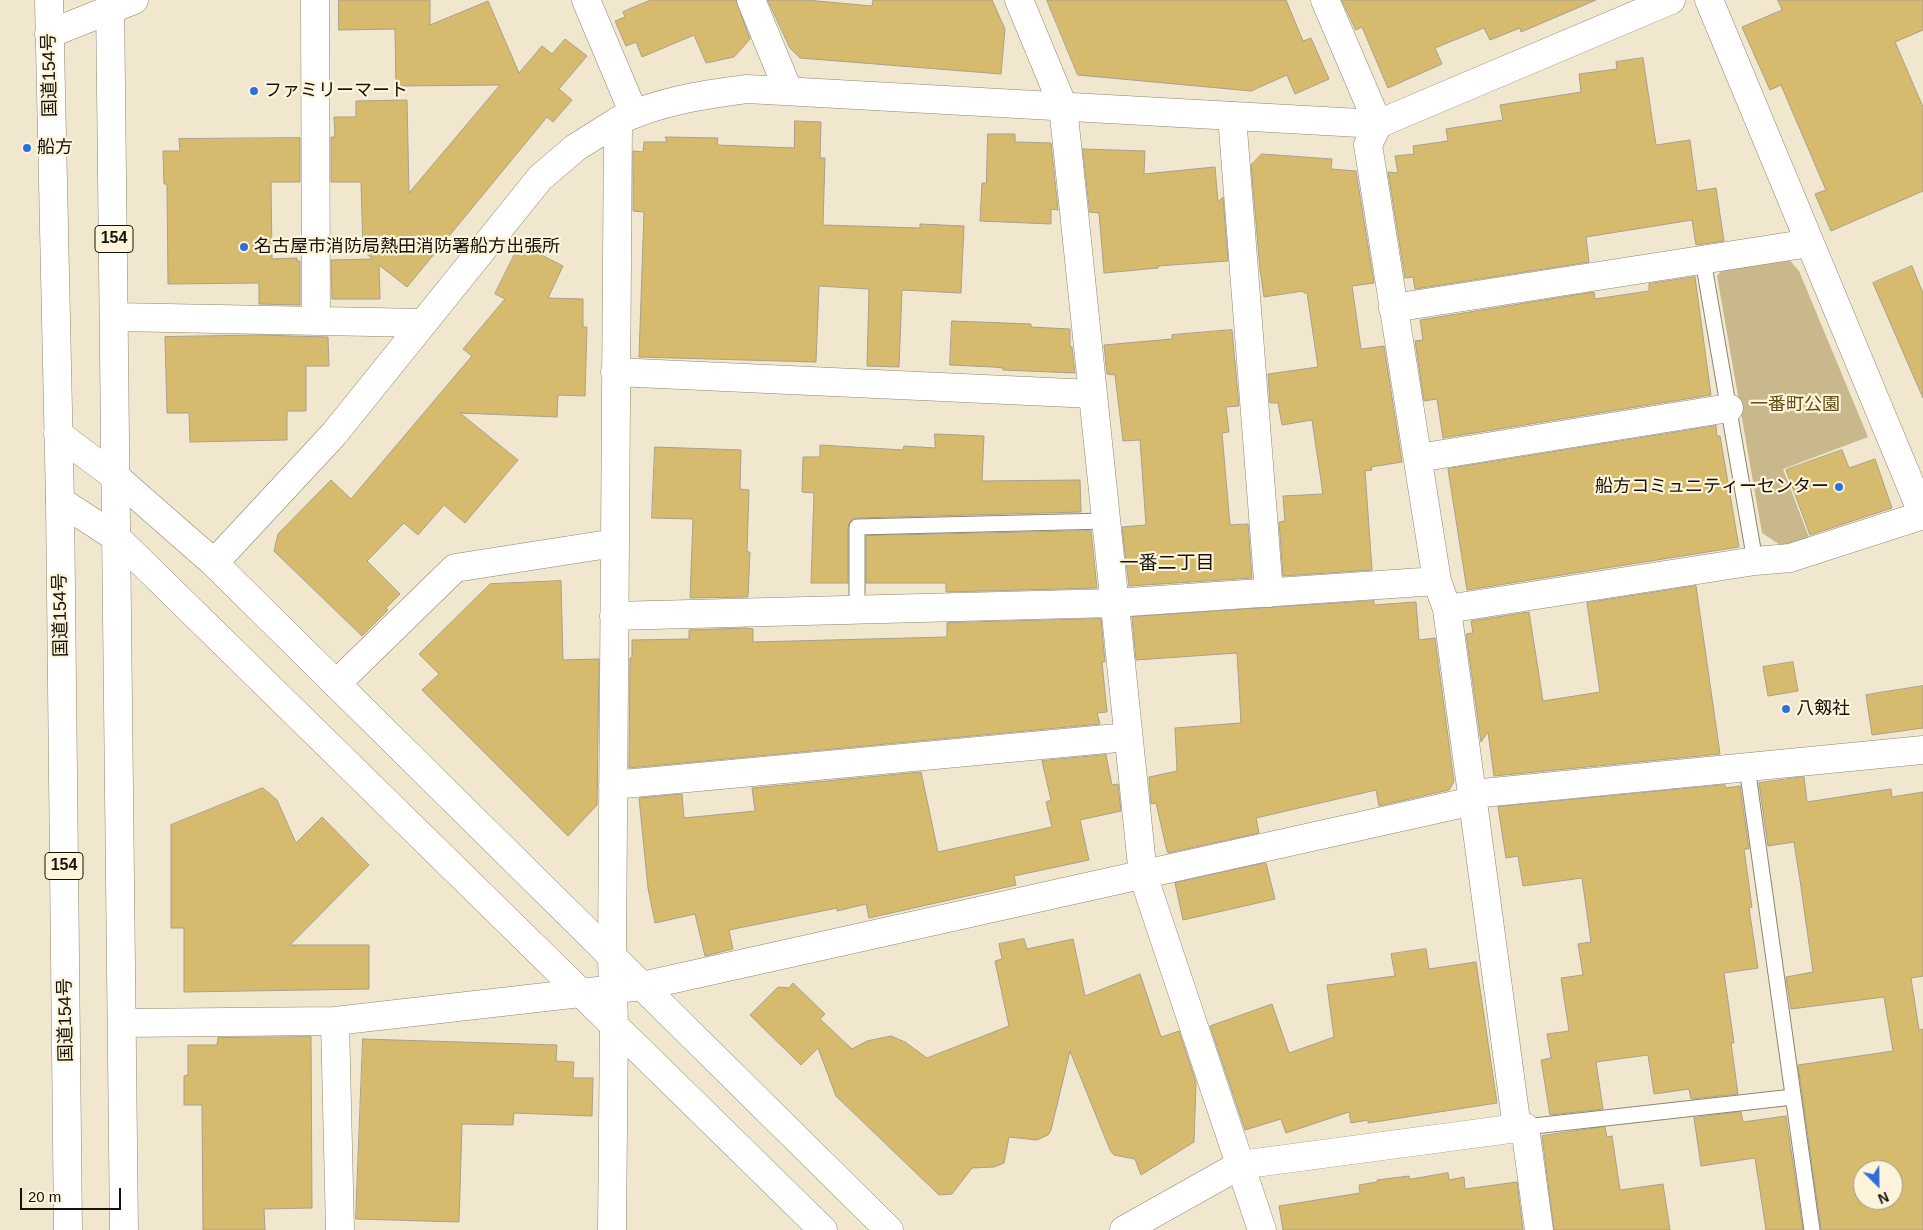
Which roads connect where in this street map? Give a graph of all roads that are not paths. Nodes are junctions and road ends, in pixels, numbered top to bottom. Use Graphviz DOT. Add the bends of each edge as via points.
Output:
graph roads {
  1 [pos="49,0"];
  2 [pos="314,0"];
  3 [pos="586,0"];
  4 [pos="751,0"];
  5 [pos="1019,0"];
  6 [pos="1325,0"];
  7 [pos="1671,0"];
  8 [pos="1709,0"];
  9 [pos="118,3"];
  10 [pos="49,34"];
  11 [pos="788,90"];
  12 [pos="1063,106"];
  13 [pos="1232,116"];
  14 [pos="626,117"];
  15 [pos="1378,124"];
  16 [pos="1810,243"];
  17 [pos="1703,260"];
  18 [pos="1393,308"];
  19 [pos="115,317"];
  20 [pos="316,321"];
  21 [pos="423,323"];
  22 [pos="616,372"];
  23 [pos="1093,394"];
  24 [pos="1729,408"];
  25 [pos="58,434"];
  26 [pos="1418,458"];
  27 [pos="117,478"];
  28 [pos="60,502"];
  29 [pos="1923,515"];
  30 [pos="1106,521"];
  31 [pos="117,538"];
  32 [pos="615,543"];
  33 [pos="1755,561"];
  34 [pos="214,563"];
  35 [pos="1437,581"];
  36 [pos="1269,593"];
  37 [pos="1114,603"];
  38 [pos="1447,609"];
  39 [pos="857,610"];
  40 [pos="614,616"];
  41 [pos="336,684"];
  42 [pos="1128,737"];
  43 [pos="1923,750"];
  44 [pos="1747,767"];
  45 [pos="613,785"];
  46 [pos="1473,798"];
  47 [pos="1142,874"];
  48 [pos="612,956"];
  49 [pos="642,986"];
  50 [pos="612,989"];
  51 [pos="581,993"];
  52 [pos="335,1021"];
  53 [pos="122,1023"];
  54 [pos="614,1024"];
  55 [pos="1793,1097"];
  56 [pos="1521,1128"];
  57 [pos="1240,1165"];
  58 [pos="68,1230"];
  59 [pos="124,1230"];
  60 [pos="340,1230"];
  61 [pos="612,1230"];
  62 [pos="823,1230"];
  63 [pos="889,1230"];
  64 [pos="1124,1230"];
  65 [pos="1262,1230"];
  66 [pos="1539,1230"];
  67 [pos="1812,1230"];
  1 -- 10 [label="main road, 国道154号 / 154"];
  2 -- 20 [label="main road"];
  3 -- 14 [label="main road"];
  4 -- 11 [label="main road"];
  5 -- 12 [label="main road"];
  6 -- 15 [label="main road"];
  7 -- 15 [label="main road"];
  8 -- 16 [label="main road"];
  9 -- 10 [label="main road"];
  9 -- 19 [label="main road, 154"];
  10 -- 25 [label="main road, 国道154号 / 154"];
  11 -- 12 [label="main road"];
  11 -- 14 [label="main road" via="747,89 696,96 648,107"];
  12 -- 13 [label="main road"];
  12 -- 23 [label="main road"];
  13 -- 15 [label="main road"];
  13 -- 36 [label="main road"];
  14 -- 21 [label="main road" via="575,148 540,178"];
  14 -- 22 [label="main road"];
  15 -- 18 [label="main road" via="1368,145"];
  16 -- 17 [label="main road"];
  16 -- 29 [label="main road"];
  17 -- 18 [label="main road"];
  17 -- 24 [label="lane"];
  18 -- 26 [label="main road"];
  19 -- 20 [label="main road"];
  19 -- 27 [label="main road, 154"];
  20 -- 21 [label="main road"];
  21 -- 34 [label="main road" via="334,434"];
  22 -- 23 [label="main road"];
  22 -- 32 [label="main road"];
  23 -- 30 [label="main road"];
  24 -- 26 [label="main road"];
  24 -- 33 [label="lane"];
  25 -- 27 [label="main road"];
  25 -- 28 [label="main road, 国道154号 / 154"];
  26 -- 35 [label="main road"];
  27 -- 31 [label="main road, 154"];
  27 -- 34 [label="main road"];
  28 -- 31 [label="main road"];
  28 -- 58 [label="main road, 国道154号 / 154"];
  29 -- 33 [label="main road" via="1790,558"];
  30 -- 37 [label="main road"];
  30 -- 39 [label="lane" via="857,527"];
  31 -- 51 [label="main road"];
  31 -- 53 [label="main road, 154"];
  32 -- 40 [label="main road"];
  32 -- 41 [label="main road" via="455,568"];
  33 -- 38 [label="main road"];
  34 -- 41 [label="main road"];
  35 -- 36 [label="main road"];
  35 -- 38 [label="main road"];
  36 -- 37 [label="main road"];
  37 -- 39 [label="main road"];
  37 -- 42 [label="main road"];
  38 -- 46 [label="main road"];
  39 -- 40 [label="main road"];
  40 -- 45 [label="main road"];
  41 -- 48 [label="main road"];
  42 -- 45 [label="main road"];
  42 -- 47 [label="main road"];
  43 -- 44 [label="main road"];
  44 -- 46 [label="main road"];
  44 -- 55 [label="lane"];
  45 -- 48 [label="main road"];
  46 -- 47 [label="main road"];
  46 -- 56 [label="main road"];
  47 -- 49 [label="main road"];
  47 -- 57 [label="main road"];
  48 -- 49 [label="main road"];
  48 -- 50 [label="main road"];
  49 -- 50 [label="main road"];
  49 -- 63 [label="main road"];
  50 -- 51 [label="main road"];
  50 -- 54 [label="main road"];
  51 -- 52 [label="main road"];
  51 -- 54 [label="main road"];
  52 -- 53 [label="main road"];
  52 -- 60 [label="main road"];
  53 -- 59 [label="main road, 154"];
  54 -- 61 [label="main road"];
  54 -- 62 [label="main road"];
  55 -- 56 [label="lane"];
  55 -- 67 [label="lane"];
  56 -- 57 [label="main road"];
  56 -- 66 [label="main road"];
  57 -- 64 [label="main road"];
  57 -- 65 [label="main road"];
}
